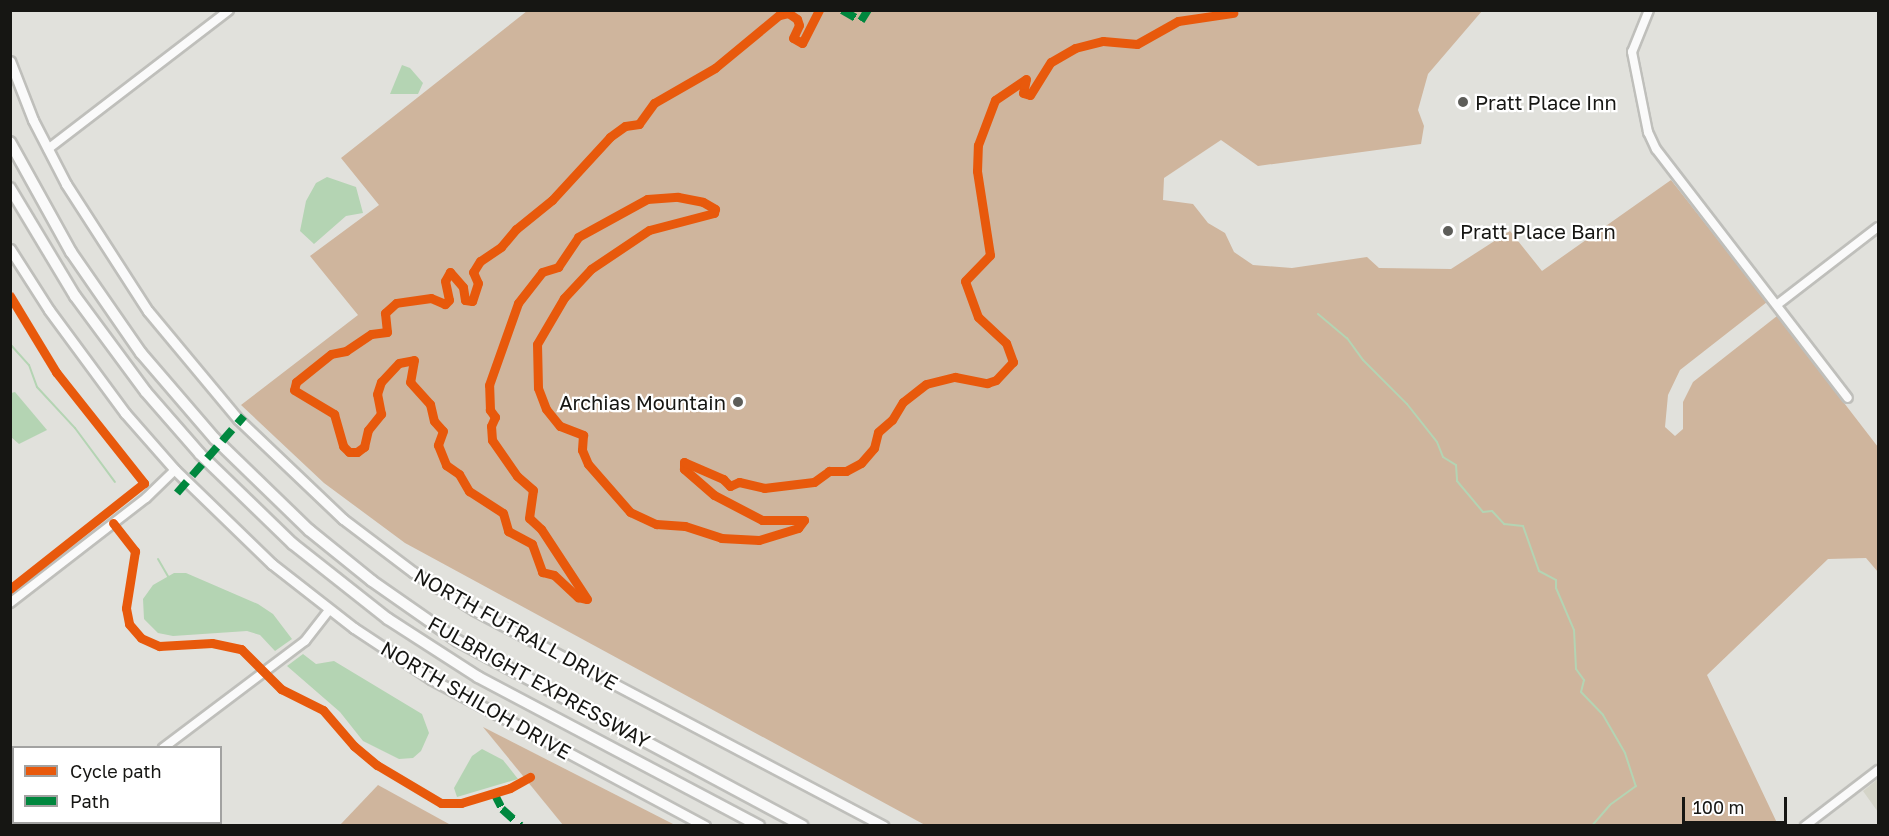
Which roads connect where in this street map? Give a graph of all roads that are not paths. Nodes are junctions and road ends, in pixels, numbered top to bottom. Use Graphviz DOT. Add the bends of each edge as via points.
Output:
graph roads {
  1 [pos="229,10"];
  2 [pos="1649,10"];
  3 [pos="10,61"];
  4 [pos="10,142"];
  5 [pos="48,149"];
  6 [pos="10,188"];
  7 [pos="1878,227"];
  8 [pos="10,249"];
  9 [pos="1778,304"];
  10 [pos="1848,398"];
  11 [pos="175,471"];
  12 [pos="10,603"];
  13 [pos="329,610"];
  14 [pos="164,746"];
  15 [pos="1878,770"];
  16 [pos="705,825"];
  17 [pos="759,825"];
  18 [pos="803,825"];
  19 [pos="884,825"];
  20 [pos="1805,825"];
  1 -- 5 [label="street"];
  2 -- 9 [label="street" via="1632,52 1648,132 1656,149"];
  3 -- 5 [label="main road, NORTH FUTRALL DRIVE"];
  4 -- 18 [label="highway, FULBRIGHT EXPRESSWAY" via="71,252 141,353 215,439 309,530 372,581 458,640"];
  5 -- 19 [label="main road, NORTH FUTRALL DRIVE" via="114,262 185,358 269,450 365,536 474,610"];
  6 -- 17 [label="highway, FULBRIGHT EXPRESSWAY" via="75,296 146,392 207,461 293,544 388,619 478,677"];
  7 -- 9 [label="street"];
  8 -- 11 [label="main road, NORTH SHILOH DRIVE" via="83,358"];
  9 -- 10 [label="street"];
  11 -- 12 [label="street"];
  11 -- 13 [label="main road, NORTH SHILOH DRIVE" via="272,564"];
  13 -- 14 [label="street" via="305,640"];
  13 -- 16 [label="main road, NORTH SHILOH DRIVE" via="457,694"];
  15 -- 20 [label="street"];
}
